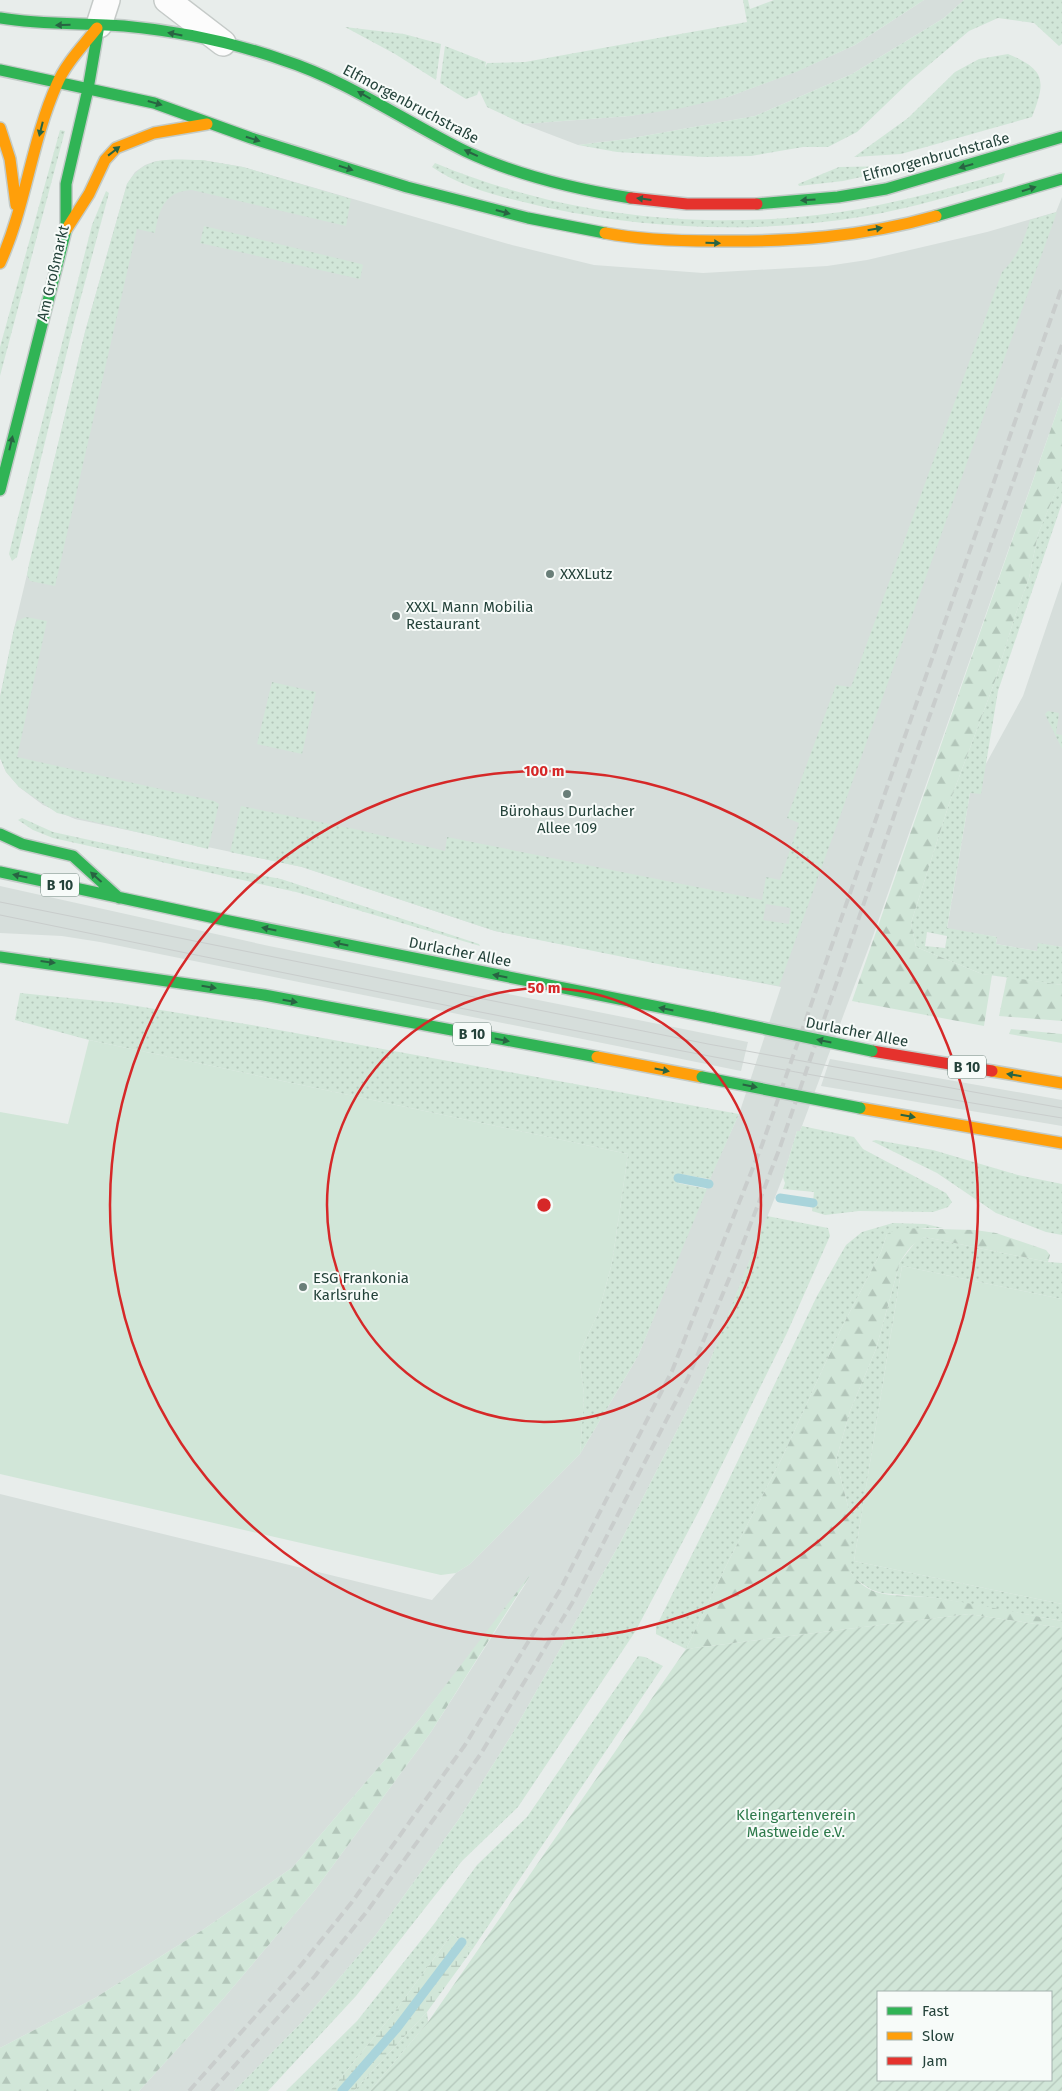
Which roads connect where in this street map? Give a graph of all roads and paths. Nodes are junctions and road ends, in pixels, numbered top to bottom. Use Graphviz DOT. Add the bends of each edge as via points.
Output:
graph roads {
  1 [pos="107,0"];
  2 [pos="167,0"];
  3 [pos="0,18"];
  4 [pos="99,25"];
  5 [pos="223,43"];
  6 [pos="0,70"];
  7 [pos="57,83"];
  8 [pos="88,89"];
  9 [pos="207,124"];
  10 [pos="0,128"];
  11 [pos="1062,138"];
  12 [pos="1062,179"];
  13 [pos="17,220"];
  14 [pos="66,230"];
  15 [pos="0,263"];
  16 [pos="0,490"];
  17 [pos="0,834"];
  18 [pos="0,872"];
  19 [pos="119,898"];
  20 [pos="0,957"];
  21 [pos="1062,1083"];
  22 [pos="1062,1143"];
  1 -- 4 [label="street, Am Großmarkt"];
  2 -- 5 [label="street"];
  4 -- 3 [label="main road, Elfmorgenbruchstraße, one-way" via="53,26"];
  5 -- 4 [label="main road, Elfmorgenbruchstraße, one-way" via="145,29"];
  4 -- 7 [label="main road, Am Großmarkt"];
  4 -- 8 [label="main road, Am Großmarkt"];
  11 -- 5 [label="main road, Elfmorgenbruchstraße, one-way" via="888,188 812,200 730,204 646,199 606,194 526,176 429,133 336,80 284,60"];
  6 -- 7 [label="main road"];
  7 -- 8 [label="main road"];
  7 -- 13 [label="main road, Am Großmarkt, one-way" via="44,117"];
  8 -- 9 [label="main road, one-way" via="154,103"];
  8 -- 14 [label="main road, Am Großmarkt" via="66,184"];
  9 -- 12 [label="main road, one-way" via="408,187 528,218 605,234 664,241 764,242 829,238 910,223"];
  14 -- 9 [label="main road, one-way" via="109,154 123,144 146,136"];
  10 -- 13 [label="main road" via="13,178"];
  13 -- 15 [label="main road, Am Großmarkt" via="11,242"];
  16 -- 14 [label="main road, Am Großmarkt, one-way"];
  19 -- 17 [label="main road, one-way" via="73,856 22,844"];
  19 -- 18 [label="main road, Durlacher Allee / B 10, one-way"];
  21 -- 19 [label="main road, Durlacher Allee / B 10, one-way, bridge" via="872,1051"];
  20 -- 22 [label="main road, B 10, one-way, bridge" via="242,992"];
}
